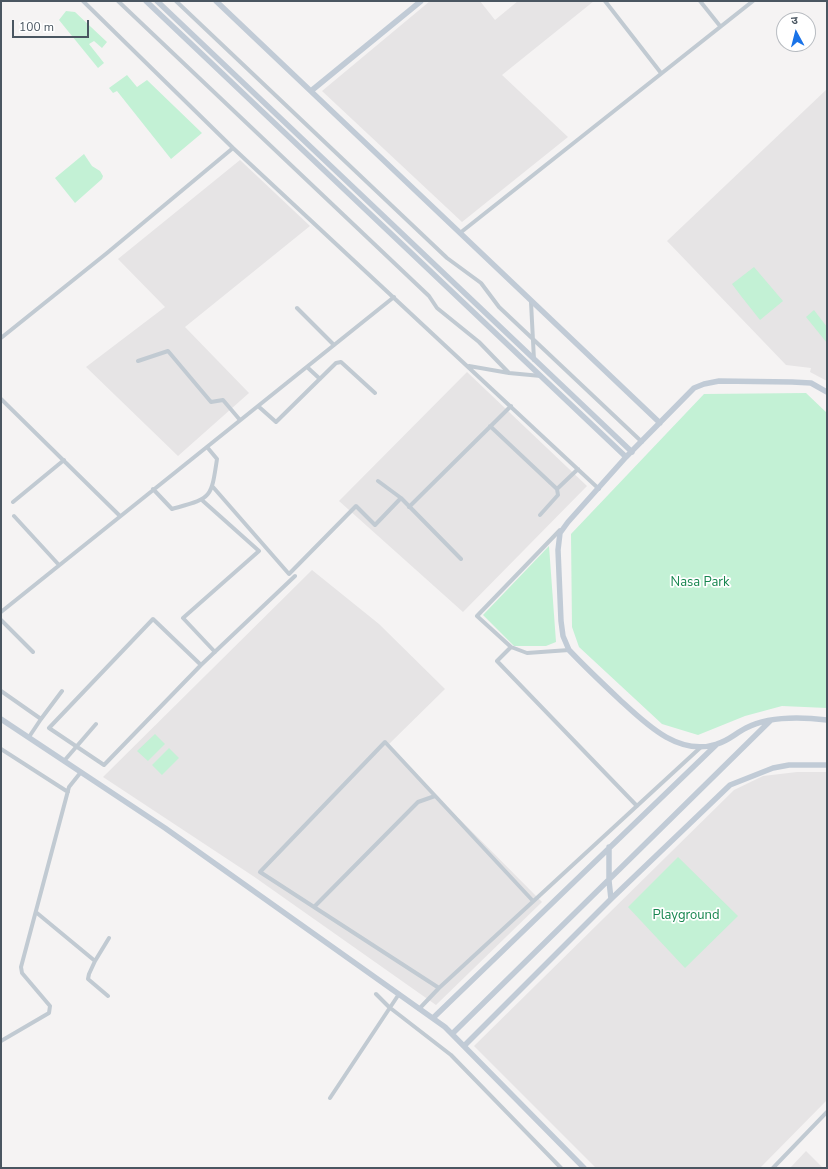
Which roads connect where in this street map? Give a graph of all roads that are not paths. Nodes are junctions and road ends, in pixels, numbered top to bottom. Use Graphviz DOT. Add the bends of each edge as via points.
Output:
graph roads {
  1 [pos="83,1"];
  2 [pos="118,1"];
  3 [pos="146,1"];
  4 [pos="157,1"];
  5 [pos="176,1"];
  6 [pos="216,1"];
  7 [pos="421,1"];
  8 [pos="604,1"];
  9 [pos="700,1"];
  10 [pos="753,1"];
  11 [pos="720,26"];
  12 [pos="661,72"];
  13 [pos="311,91"];
  14 [pos="233,148"];
  15 [pos="460,233"];
  16 [pos="394,297"];
  17 [pos="531,302"];
  18 [pos="297,308"];
  19 [pos="1,338"];
  20 [pos="533,338"];
  21 [pos="334,345"];
  22 [pos="534,360"];
  23 [pos="138,361"];
  24 [pos="469,366"];
  25 [pos="307,367"];
  26 [pos="509,373"];
  27 [pos="541,376"];
  28 [pos="320,380"];
  29 [pos="827,392"];
  30 [pos="375,393"];
  31 [pos="1,399"];
  32 [pos="258,406"];
  33 [pos="511,406"];
  34 [pos="240,420"];
  35 [pos="660,423"];
  36 [pos="490,426"];
  37 [pos="642,442"];
  38 [pos="207,447"];
  39 [pos="632,452"];
  40 [pos="626,457"];
  41 [pos="64,460"];
  42 [pos="578,469"];
  43 [pos="378,481"];
  44 [pos="213,487"];
  45 [pos="557,488"];
  46 [pos="599,489"];
  47 [pos="154,490"];
  48 [pos="401,498"];
  49 [pos="203,501"];
  50 [pos="13,502"];
  51 [pos="409,507"];
  52 [pos="540,515"];
  53 [pos="14,516"];
  54 [pos="120,516"];
  55 [pos="568,522"];
  56 [pos="461,559"];
  57 [pos="59,565"];
  58 [pos="295,576"];
  59 [pos="1,612"];
  60 [pos="1,620"];
  61 [pos="511,647"];
  62 [pos="569,650"];
  63 [pos="33,652"];
  64 [pos="215,652"];
  65 [pos="201,664"];
  66 [pos="1,691"];
  67 [pos="62,691"];
  68 [pos="1,719"];
  69 [pos="41,719"];
  70 [pos="827,720"];
  71 [pos="770,721"];
  72 [pos="96,724"];
  73 [pos="29,738"];
  74 [pos="716,744"];
  75 [pos="76,747"];
  76 [pos="701,747"];
  77 [pos="1,749"];
  78 [pos="64,761"];
  79 [pos="827,765"];
  80 [pos="81,772"];
  81 [pos="68,792"];
  82 [pos="436,796"];
  83 [pos="637,806"];
  84 [pos="609,847"];
  85 [pos="609,881"];
  86 [pos="611,899"];
  87 [pos="533,901"];
  88 [pos="314,907"];
  89 [pos="37,913"];
  90 [pos="109,938"];
  91 [pos="95,961"];
  92 [pos="439,988"];
  93 [pos="376,994"];
  94 [pos="399,994"];
  95 [pos="108,996"];
  96 [pos="389,1007"];
  97 [pos="419,1009"];
  98 [pos="433,1018"];
  99 [pos="452,1034"];
  100 [pos="1,1041"];
  101 [pos="464,1046"];
  102 [pos="330,1098"];
  103 [pos="827,1112"];
  104 [pos="561,1168"];
  105 [pos="584,1168"];
  106 [pos="774,1168"];
  1 -- 14 [label="street"];
  2 -- 26 [label="street" via="429,296 437,308 479,342"];
  3 -- 27 [label="street"];
  4 -- 22 [label="street"];
  5 -- 20 [label="street" via="447,258 481,283 499,307"];
  6 -- 13 [label="street"];
  7 -- 13 [label="street"];
  8 -- 12 [label="street"];
  9 -- 11 [label="street"];
  10 -- 11 [label="street"];
  11 -- 12 [label="street"];
  12 -- 15 [label="street"];
  13 -- 15 [label="street"];
  14 -- 16 [label="street"];
  14 -- 19 [label="street"];
  15 -- 17 [label="street"];
  16 -- 21 [label="street"];
  16 -- 24 [label="street"];
  17 -- 20 [label="street"];
  17 -- 35 [label="street"];
  18 -- 21 [label="street"];
  20 -- 22 [label="street"];
  20 -- 37 [label="street"];
  21 -- 25 [label="street"];
  22 -- 39 [label="street"];
  23 -- 34 [label="street" via="168,351 211,402 222,400"];
  24 -- 26 [label="street"];
  24 -- 33 [label="street"];
  25 -- 28 [label="street"];
  25 -- 32 [label="street"];
  26 -- 27 [label="street"];
  27 -- 40 [label="street"];
  28 -- 30 [label="street" via="336,363 341,362"];
  28 -- 32 [label="street" via="276,422"];
  29 -- 35 [label="street" via="811,383 719,381 694,388"];
  31 -- 41 [label="street"];
  32 -- 34 [label="street"];
  33 -- 36 [label="street"];
  33 -- 42 [label="street"];
  34 -- 38 [label="street"];
  35 -- 37 [label="street"];
  36 -- 45 [label="street"];
  36 -- 51 [label="street"];
  37 -- 39 [label="street"];
  38 -- 44 [label="street" via="217,459"];
  38 -- 47 [label="street"];
  39 -- 40 [label="street"];
  40 -- 46 [label="street"];
  41 -- 50 [label="street"];
  41 -- 54 [label="street"];
  42 -- 45 [label="street"];
  42 -- 46 [label="street"];
  43 -- 48 [label="street"];
  44 -- 48 [label="street" via="289,574 356,506 375,525"];
  44 -- 49 [label="street"];
  45 -- 52 [label="street" via="558,496"];
  46 -- 55 [label="street"];
  47 -- 49 [label="street" via="172,509"];
  47 -- 54 [label="street"];
  48 -- 51 [label="street"];
  49 -- 64 [label="street" via="259,551 183,618"];
  51 -- 56 [label="street"];
  53 -- 57 [label="street"];
  54 -- 57 [label="street"];
  55 -- 61 [label="street" via="477,616"];
  55 -- 62 [label="street" via="560,533 558,550 561,621 563,636"];
  57 -- 59 [label="street"];
  58 -- 64 [label="street"];
  60 -- 63 [label="street"];
  61 -- 62 [label="street" via="527,653"];
  61 -- 83 [label="street" via="497,661"];
  62 -- 76 [label="street" via="644,722 676,742"];
  64 -- 65 [label="street"];
  65 -- 75 [label="street" via="104,765"];
  65 -- 75 [label="street" via="153,618 49,728"];
  66 -- 69 [label="street"];
  67 -- 69 [label="street"];
  68 -- 73 [label="street"];
  69 -- 73 [label="street"];
  70 -- 71 [label="street" via="805,717"];
  71 -- 74 [label="street" via="746,728"];
  71 -- 85 [label="street"];
  72 -- 75 [label="street"];
  73 -- 78 [label="street"];
  74 -- 76 [label="street"];
  74 -- 84 [label="street"];
  75 -- 78 [label="street"];
  76 -- 83 [label="street"];
  77 -- 81 [label="street"];
  78 -- 80 [label="street"];
  79 -- 86 [label="street" via="789,765 773,768 730,785"];
  80 -- 81 [label="street"];
  80 -- 94 [label="street"];
  81 -- 89 [label="street"];
  82 -- 87 [label="street"];
  82 -- 88 [label="street" via="418,802"];
  82 -- 88 [label="street" via="385,742 260,872"];
  83 -- 87 [label="street"];
  84 -- 85 [label="street"];
  84 -- 98 [label="street"];
  85 -- 86 [label="street"];
  85 -- 99 [label="street"];
  86 -- 101 [label="street"];
  87 -- 92 [label="street"];
  88 -- 92 [label="street"];
  89 -- 91 [label="street"];
  89 -- 100 [label="street" via="27,939 21,967 22,973 50,1006 50,1010 49,1013"];
  90 -- 91 [label="street"];
  91 -- 95 [label="street" via="88,979"];
  92 -- 97 [label="street"];
  93 -- 96 [label="street"];
  94 -- 96 [label="street"];
  94 -- 97 [label="street"];
  96 -- 102 [label="street"];
  96 -- 104 [label="street" via="450,1055"];
  97 -- 98 [label="street"];
  98 -- 99 [label="street"];
  99 -- 101 [label="street"];
  101 -- 105 [label="street"];
  103 -- 106 [label="street"];
}
